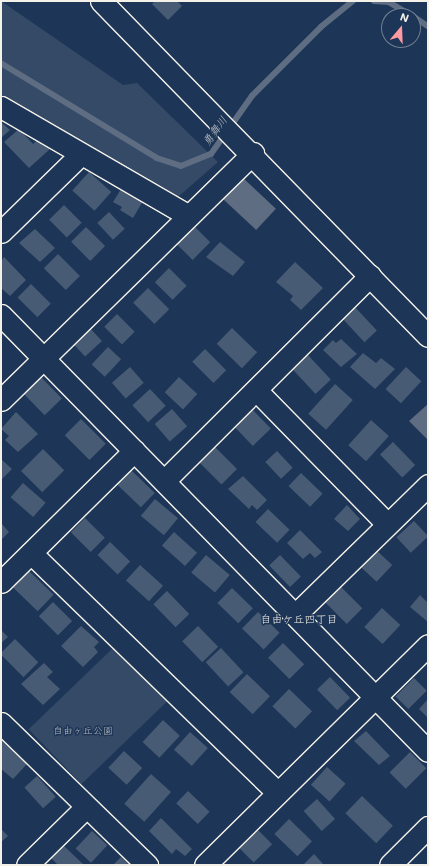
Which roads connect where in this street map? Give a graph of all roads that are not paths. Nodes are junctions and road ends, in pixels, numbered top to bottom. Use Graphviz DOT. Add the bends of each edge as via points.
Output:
graph roads {
  1 [pos="101,1"];
  2 [pos="1,107"];
  3 [pos="248,148"];
  4 [pos="80,155"];
  5 [pos="189,216"];
  6 [pos="1,232"];
  7 [pos="370,276"];
  8 [pos="1,315"];
  9 [pos="428,336"];
  10 [pos="44,358"];
  11 [pos="256,390"];
  12 [pos="1,400"];
  13 [pos="134,450"];
  14 [pos="164,481"];
  15 [pos="428,484"];
  16 [pos="387,524"];
  17 [pos="31,553"];
  18 [pos="1,582"];
  19 [pos="295,615"];
  20 [pos="428,645"];
  21 [pos="374,697"];
  22 [pos="1,723"];
  23 [pos="428,751"];
  24 [pos="278,793"];
  25 [pos="85,808"];
  26 [pos="428,828"];
  27 [pos="27,865"];
  28 [pos="146,865"];
  29 [pos="205,865"];
  30 [pos="390,865"];
  1 -- 3 [label="street"];
  2 -- 4 [label="street"];
  3 -- 5 [label="street"];
  3 -- 7 [label="street"];
  4 -- 5 [label="street"];
  4 -- 6 [label="street"];
  5 -- 10 [label="street"];
  7 -- 9 [label="street"];
  7 -- 11 [label="street"];
  8 -- 10 [label="street"];
  10 -- 12 [label="street"];
  10 -- 13 [label="street"];
  11 -- 14 [label="street"];
  11 -- 16 [label="street"];
  13 -- 14 [label="street"];
  13 -- 17 [label="street"];
  14 -- 19 [label="street"];
  15 -- 16 [label="street"];
  16 -- 19 [label="street"];
  17 -- 18 [label="street"];
  17 -- 24 [label="street"];
  19 -- 21 [label="street"];
  20 -- 21 [label="street"];
  21 -- 23 [label="street"];
  21 -- 24 [label="street"];
  22 -- 25 [label="street"];
  24 -- 29 [label="street"];
  25 -- 27 [label="street"];
  25 -- 28 [label="street"];
  26 -- 30 [label="street"];
}
